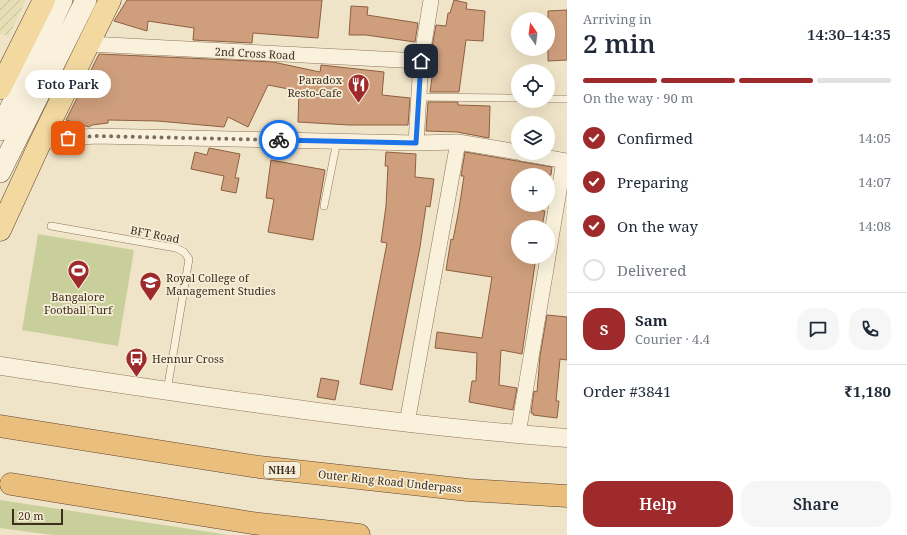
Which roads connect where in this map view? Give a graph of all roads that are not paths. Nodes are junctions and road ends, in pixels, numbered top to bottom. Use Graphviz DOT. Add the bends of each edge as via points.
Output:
graph roads {
  1 [pos="44,0"];
  2 [pos="62,0"];
  3 [pos="86,0"];
  4 [pos="110,0"];
  5 [pos="431,0"];
  6 [pos="89,44"];
  7 [pos="421,61"];
  8 [pos="0,88"];
  9 [pos="418,97"];
  10 [pos="511,98"];
  11 [pos="555,99"];
  12 [pos="567,99"];
  13 [pos="0,130"];
  14 [pos="41,141"];
  15 [pos="338,141"];
  16 [pos="458,142"];
  17 [pos="416,143"];
  18 [pos="511,151"];
  19 [pos="555,159"];
  20 [pos="566,161"];
  21 [pos="0,172"];
  22 [pos="324,206"];
  23 [pos="555,220"];
  24 [pos="51,226"];
  25 [pos="0,230"];
  26 [pos="547,264"];
  27 [pos="0,366"];
  28 [pos="167,391"];
  29 [pos="407,424"];
  30 [pos="0,426"];
  31 [pos="518,434"];
  32 [pos="567,438"];
  33 [pos="11,484"];
  34 [pos="567,496"];
  35 [pos="360,535"];
  1 -- 8 [label="main road"];
  2 -- 13 [label="main road"];
  3 -- 21 [label="main road"];
  4 -- 6 [label="main road"];
  5 -- 7 [label="street"];
  6 -- 7 [label="street, 2nd Cross Road"];
  6 -- 14 [label="main road"];
  7 -- 9 [label="street"];
  9 -- 10 [label="lane"];
  9 -- 17 [label="street"];
  11 -- 12 [label="lane"];
  14 -- 15 [label="street" via="95,136"];
  14 -- 25 [label="main road"];
  15 -- 17 [label="street"];
  15 -- 22 [label="lane"];
  16 -- 17 [label="street"];
  16 -- 18 [label="street"];
  16 -- 29 [label="street"];
  19 -- 20 [label="street"];
  20 -- 23 [label="street"];
  24 -- 28 [label="lane, BFT Road" via="176,248 189,258"];
  26 -- 31 [label="street"];
  27 -- 28 [label="street"];
  28 -- 29 [label="street"];
  29 -- 31 [label="street"];
  30 -- 34 [label="highway, Outer Ring Road Underpass / NH44" via="259,467 468,490"];
  31 -- 32 [label="street"];
  33 -- 35 [label="highway" via="252,523"];
}
